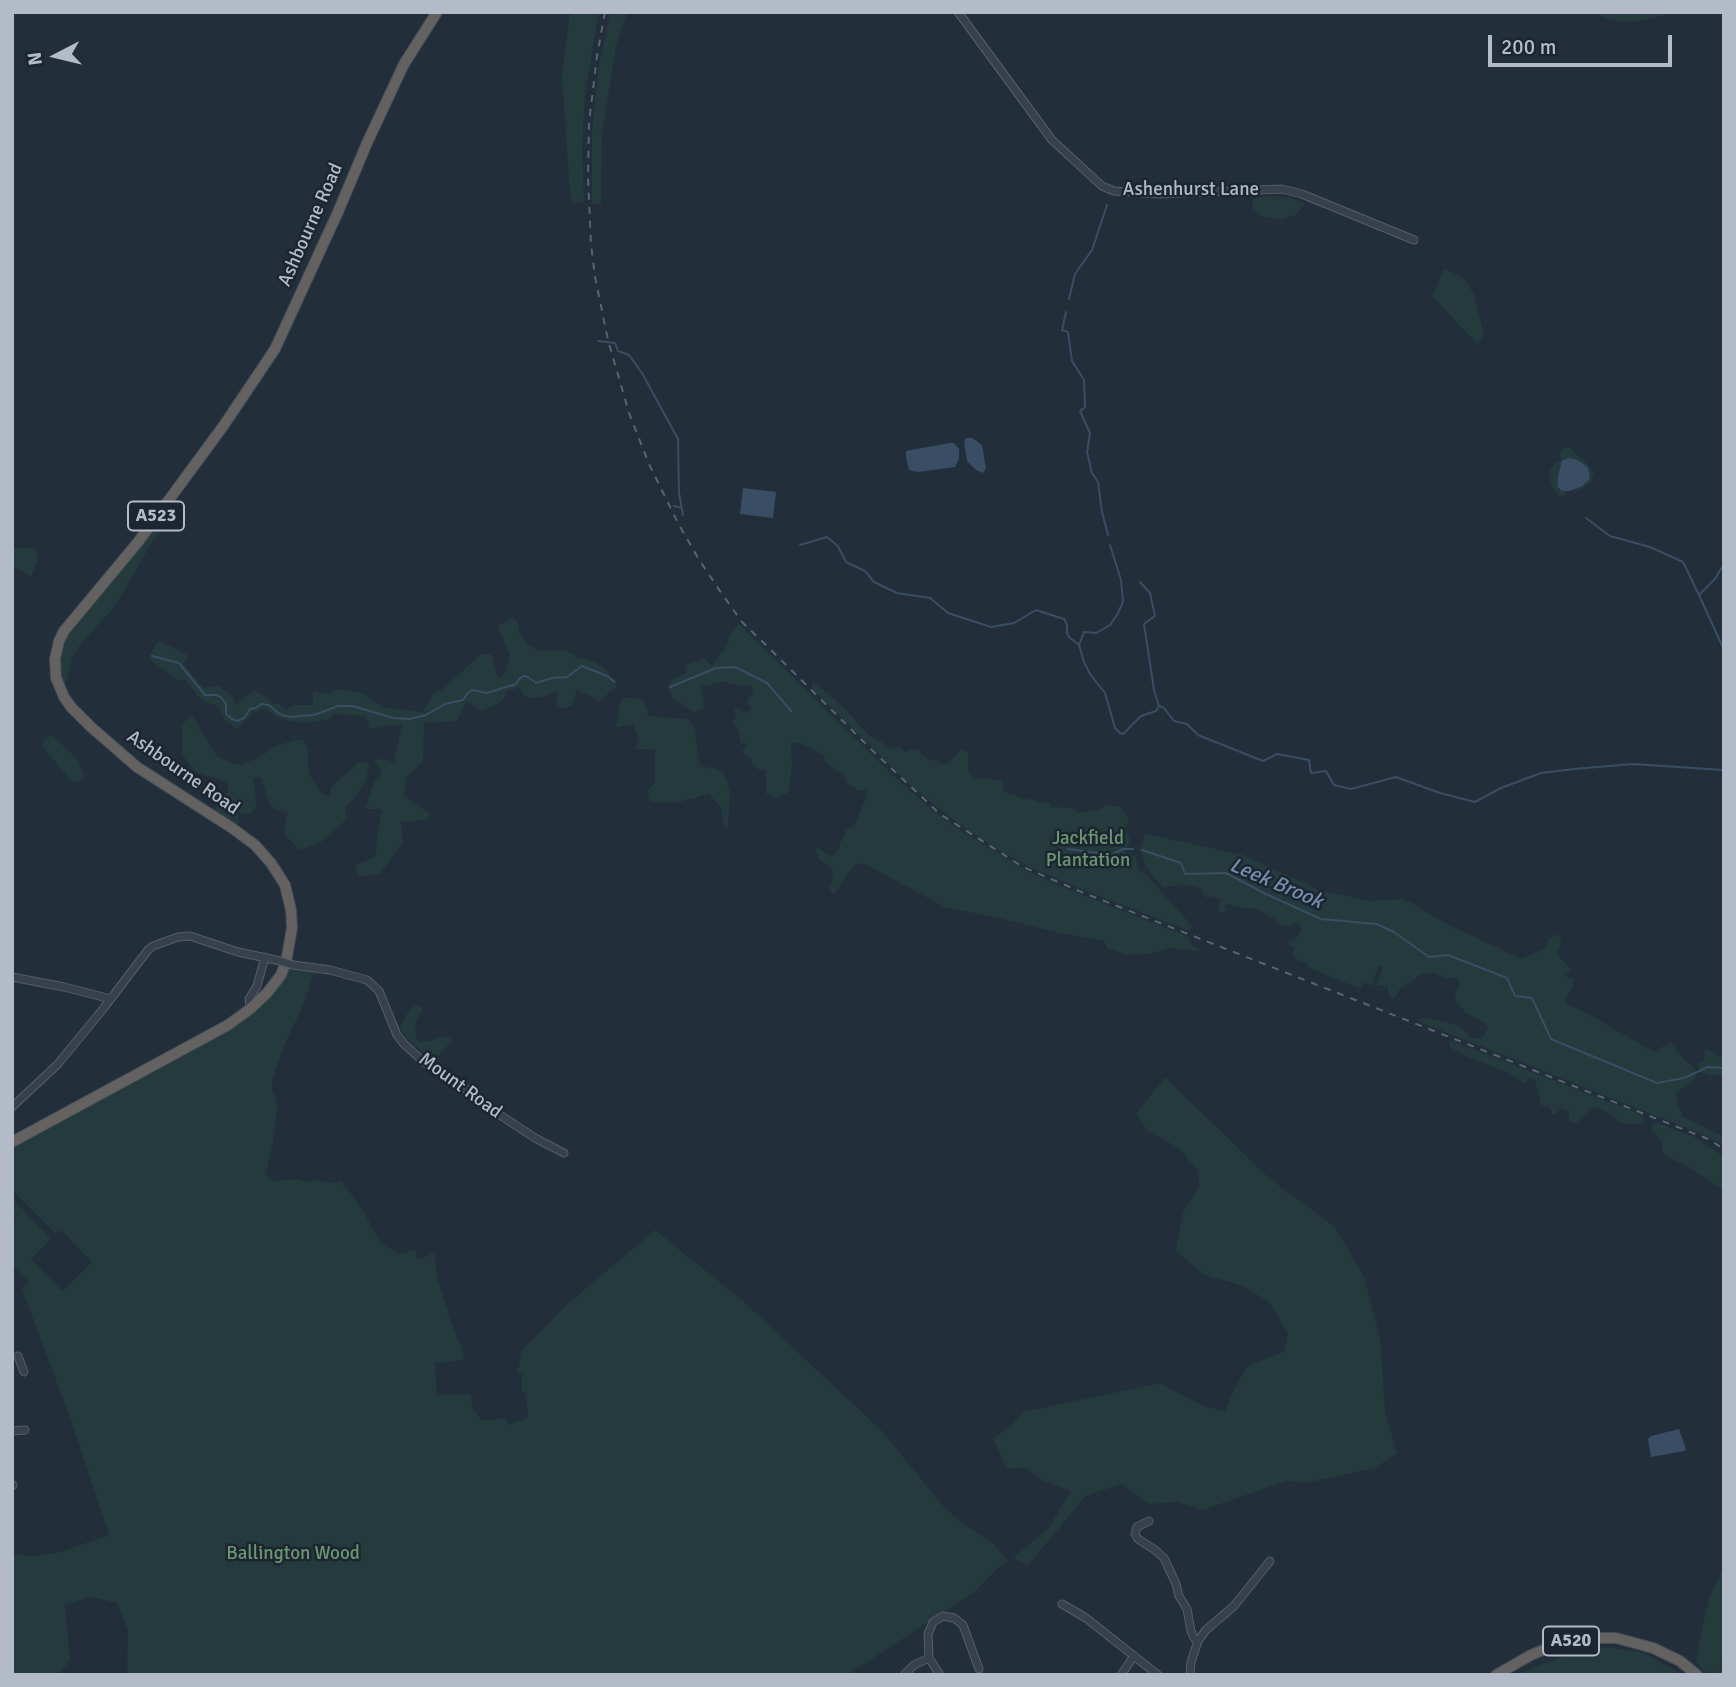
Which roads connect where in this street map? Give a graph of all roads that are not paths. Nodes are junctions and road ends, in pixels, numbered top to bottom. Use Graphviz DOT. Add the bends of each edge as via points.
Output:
graph roads {
  1 [pos="437,12"];
  2 [pos="958,12"];
  3 [pos="1414,240"];
  4 [pos="265,957"];
  5 [pos="12,977"];
  6 [pos="110,1000"];
  7 [pos="249,1004"];
  8 [pos="12,1107"];
  9 [pos="12,1142"];
  10 [pos="564,1153"];
  11 [pos="18,1356"];
  12 [pos="12,1368"];
  13 [pos="1149,1521"];
  14 [pos="1270,1561"];
  15 [pos="1062,1604"];
  16 [pos="1198,1641"];
  17 [pos="1134,1656"];
  18 [pos="929,1658"];
  19 [pos="979,1669"];
  20 [pos="904,1675"];
  21 [pos="940,1675"];
  22 [pos="1121,1675"];
  23 [pos="1158,1675"];
  24 [pos="1190,1675"];
  25 [pos="1496,1675"];
  26 [pos="1698,1675"];
  1 -- 7 [label="highway, Ashbourne Road / A523" via="404,64 275,349 138,542 64,631 55,659 64,697 91,727 137,767 255,845 285,885 291,911 289,953 274,985"];
  2 -- 3 [label="street, Ashenhurst Lane" via="1052,140 1102,187 1159,194 1282,189"];
  4 -- 6 [label="street, Mount Road" via="197,937 178,937 148,950"];
  4 -- 7 [label="street"];
  4 -- 10 [label="street, Mount Road, bridge" via="367,980 379,991 397,1035 425,1063 534,1138"];
  5 -- 6 [label="street"];
  6 -- 8 [label="street, Mount Road" via="57,1066"];
  7 -- 9 [label="highway, Ashbourne Road / A523" via="228,1025 199,1042"];
  11 -- 12 [label="street" via="23,1368"];
  13 -- 16 [label="street" via="1135,1534 1164,1558"];
  14 -- 16 [label="street"];
  15 -- 17 [label="street"];
  16 -- 24 [label="street"];
  17 -- 22 [label="street"];
  17 -- 23 [label="street"];
  18 -- 19 [label="street" via="930,1627 937,1618 949,1616 963,1625"];
  18 -- 20 [label="street"];
  18 -- 21 [label="street"];
  25 -- 26 [label="highway, A520" via="1560,1643 1616,1638 1653,1648"];
}
